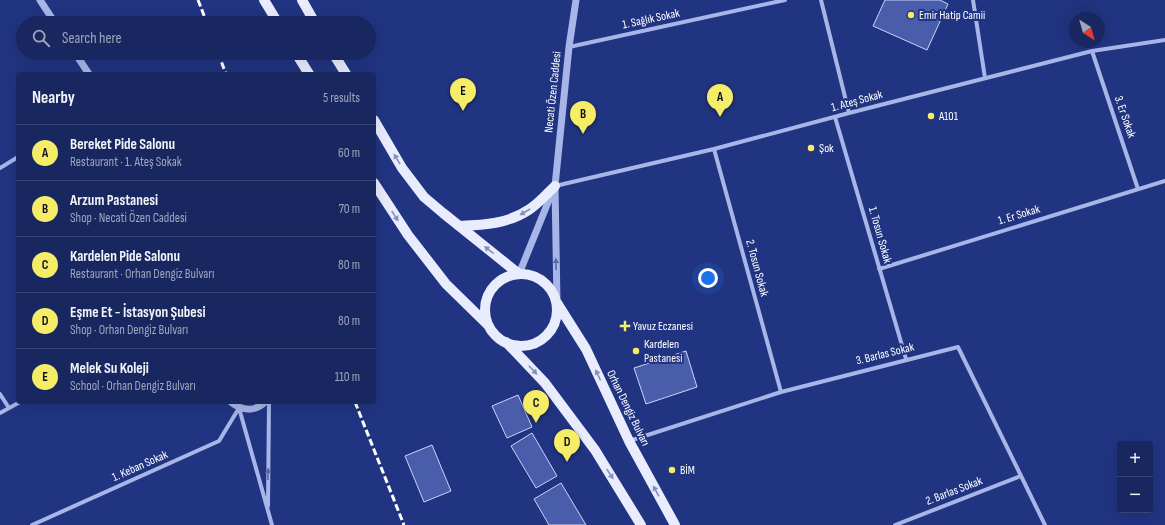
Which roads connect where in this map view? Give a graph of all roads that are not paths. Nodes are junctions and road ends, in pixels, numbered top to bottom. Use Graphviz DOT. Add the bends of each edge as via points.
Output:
graph roads {
  1 [pos="40,0"];
  2 [pos="264,0"];
  3 [pos="302,0"];
  4 [pos="576,0"];
  5 [pos="785,0"];
  6 [pos="821,0"];
  7 [pos="973,0"];
  8 [pos="50,16"];
  9 [pos="274,16"];
  10 [pos="311,16"];
  11 [pos="1165,40"];
  12 [pos="569,47"];
  13 [pos="1092,51"];
  14 [pos="80,60"];
  15 [pos="300,60"];
  16 [pos="338,60"];
  17 [pos="88,72"];
  18 [pos="308,72"];
  19 [pos="345,72"];
  20 [pos="984,78"];
  21 [pos="849,113"];
  22 [pos="834,117"];
  23 [pos="376,123"];
  24 [pos="714,149"];
  25 [pos="16,158"];
  26 [pos="0,168"];
  27 [pos="1165,181"];
  28 [pos="376,186"];
  29 [pos="555,186"];
  30 [pos="1138,189"];
  31 [pos="459,226"];
  32 [pos="879,269"];
  33 [pos="519,274"];
  34 [pos="557,303"];
  35 [pos="490,328"];
  36 [pos="506,342"];
  37 [pos="906,359"];
  38 [pos="781,392"];
  39 [pos="0,394"];
  40 [pos="16,404"];
  41 [pos="234,404"];
  42 [pos="262,404"];
  43 [pos="269,404"];
  44 [pos="9,408"];
  45 [pos="239,408"];
  46 [pos="0,413"];
  47 [pos="629,441"];
  48 [pos="1021,476"];
  49 [pos="268,513"];
  50 [pos="32,525"];
  51 [pos="272,525"];
  52 [pos="641,525"];
  53 [pos="675,525"];
  54 [pos="895,525"];
  55 [pos="1045,525"];
  1 -- 8 [label="street"];
  2 -- 9 [label="main road"];
  3 -- 10 [label="main road"];
  4 -- 12 [label="street, Necati Özen Caddesi"];
  5 -- 12 [label="street, 1. Sağlık Sokak"];
  6 -- 21 [label="street"];
  7 -- 20 [label="street"];
  11 -- 13 [label="street, 1. Ateş Sokak"];
  12 -- 29 [label="street, Necati Özen Caddesi"];
  13 -- 20 [label="street, 1. Ateş Sokak"];
  13 -- 30 [label="street, 3. Er Sokak"];
  14 -- 17 [label="street"];
  15 -- 18 [label="main road"];
  16 -- 19 [label="main road"];
  20 -- 21 [label="street, 1. Ateş Sokak"];
  21 -- 22 [label="street, 1. Ateş Sokak"];
  22 -- 24 [label="street, 1. Ateş Sokak"];
  22 -- 32 [label="street, 1. Tosun Sokak"];
  31 -- 23 [label="main road, Orhan Dengiz Bulvarı, one-way" via="424,197 402,168"];
  24 -- 29 [label="street, 1. Ateş Sokak"];
  24 -- 38 [label="street, 2. Tosun Sokak"];
  25 -- 26 [label="street"];
  27 -- 30 [label="street, 1. Er Sokak"];
  28 -- 35 [label="main road, one-way" via="408,235 446,284"];
  29 -- 31 [label="main road, one-way" via="531,209 515,217 501,222"];
  29 -- 33 [label="street"];
  34 -- 29 [label="street, one-way"];
  30 -- 32 [label="street, 1. Er Sokak"];
  33 -- 31 [label="main road, Orhan Dengiz Bulvarı, one-way"];
  32 -- 37 [label="street, 1. Tosun Sokak"];
  33 -- 34 [label="main road, Orhan Dengiz Bulvarı" via="539,278 554,293"];
  33 -- 35 [label="main road" via="508,276 497,283 490,293 486,304"];
  34 -- 36 [label="main road" via="554,325 538,341 528,345"];
  47 -- 34 [label="main road, Orhan Dengiz Bulvarı, one-way" via="586,349"];
  35 -- 36 [label="main road"];
  36 -- 52 [label="main road, one-way" via="545,383 595,450"];
  37 -- 38 [label="street, 3. Barlas Sokak"];
  37 -- 48 [label="street, 3. Barlas Sokak" via="958,347"];
  38 -- 47 [label="street, 3. Barlas Sokak"];
  39 -- 44 [label="street"];
  40 -- 44 [label="street"];
  41 -- 45 [label="street"];
  42 -- 45 [label="street" via="251,409"];
  49 -- 43 [label="street, one-way"];
  44 -- 46 [label="street"];
  45 -- 49 [label="street"];
  45 -- 50 [label="street, 1. Keban Sokak" via="219,441"];
  53 -- 47 [label="main road, Orhan Dengiz Bulvarı, one-way"];
  48 -- 54 [label="street, 2. Barlas Sokak"];
  48 -- 55 [label="street, 3. Barlas Sokak"];
  49 -- 51 [label="street"];
}
